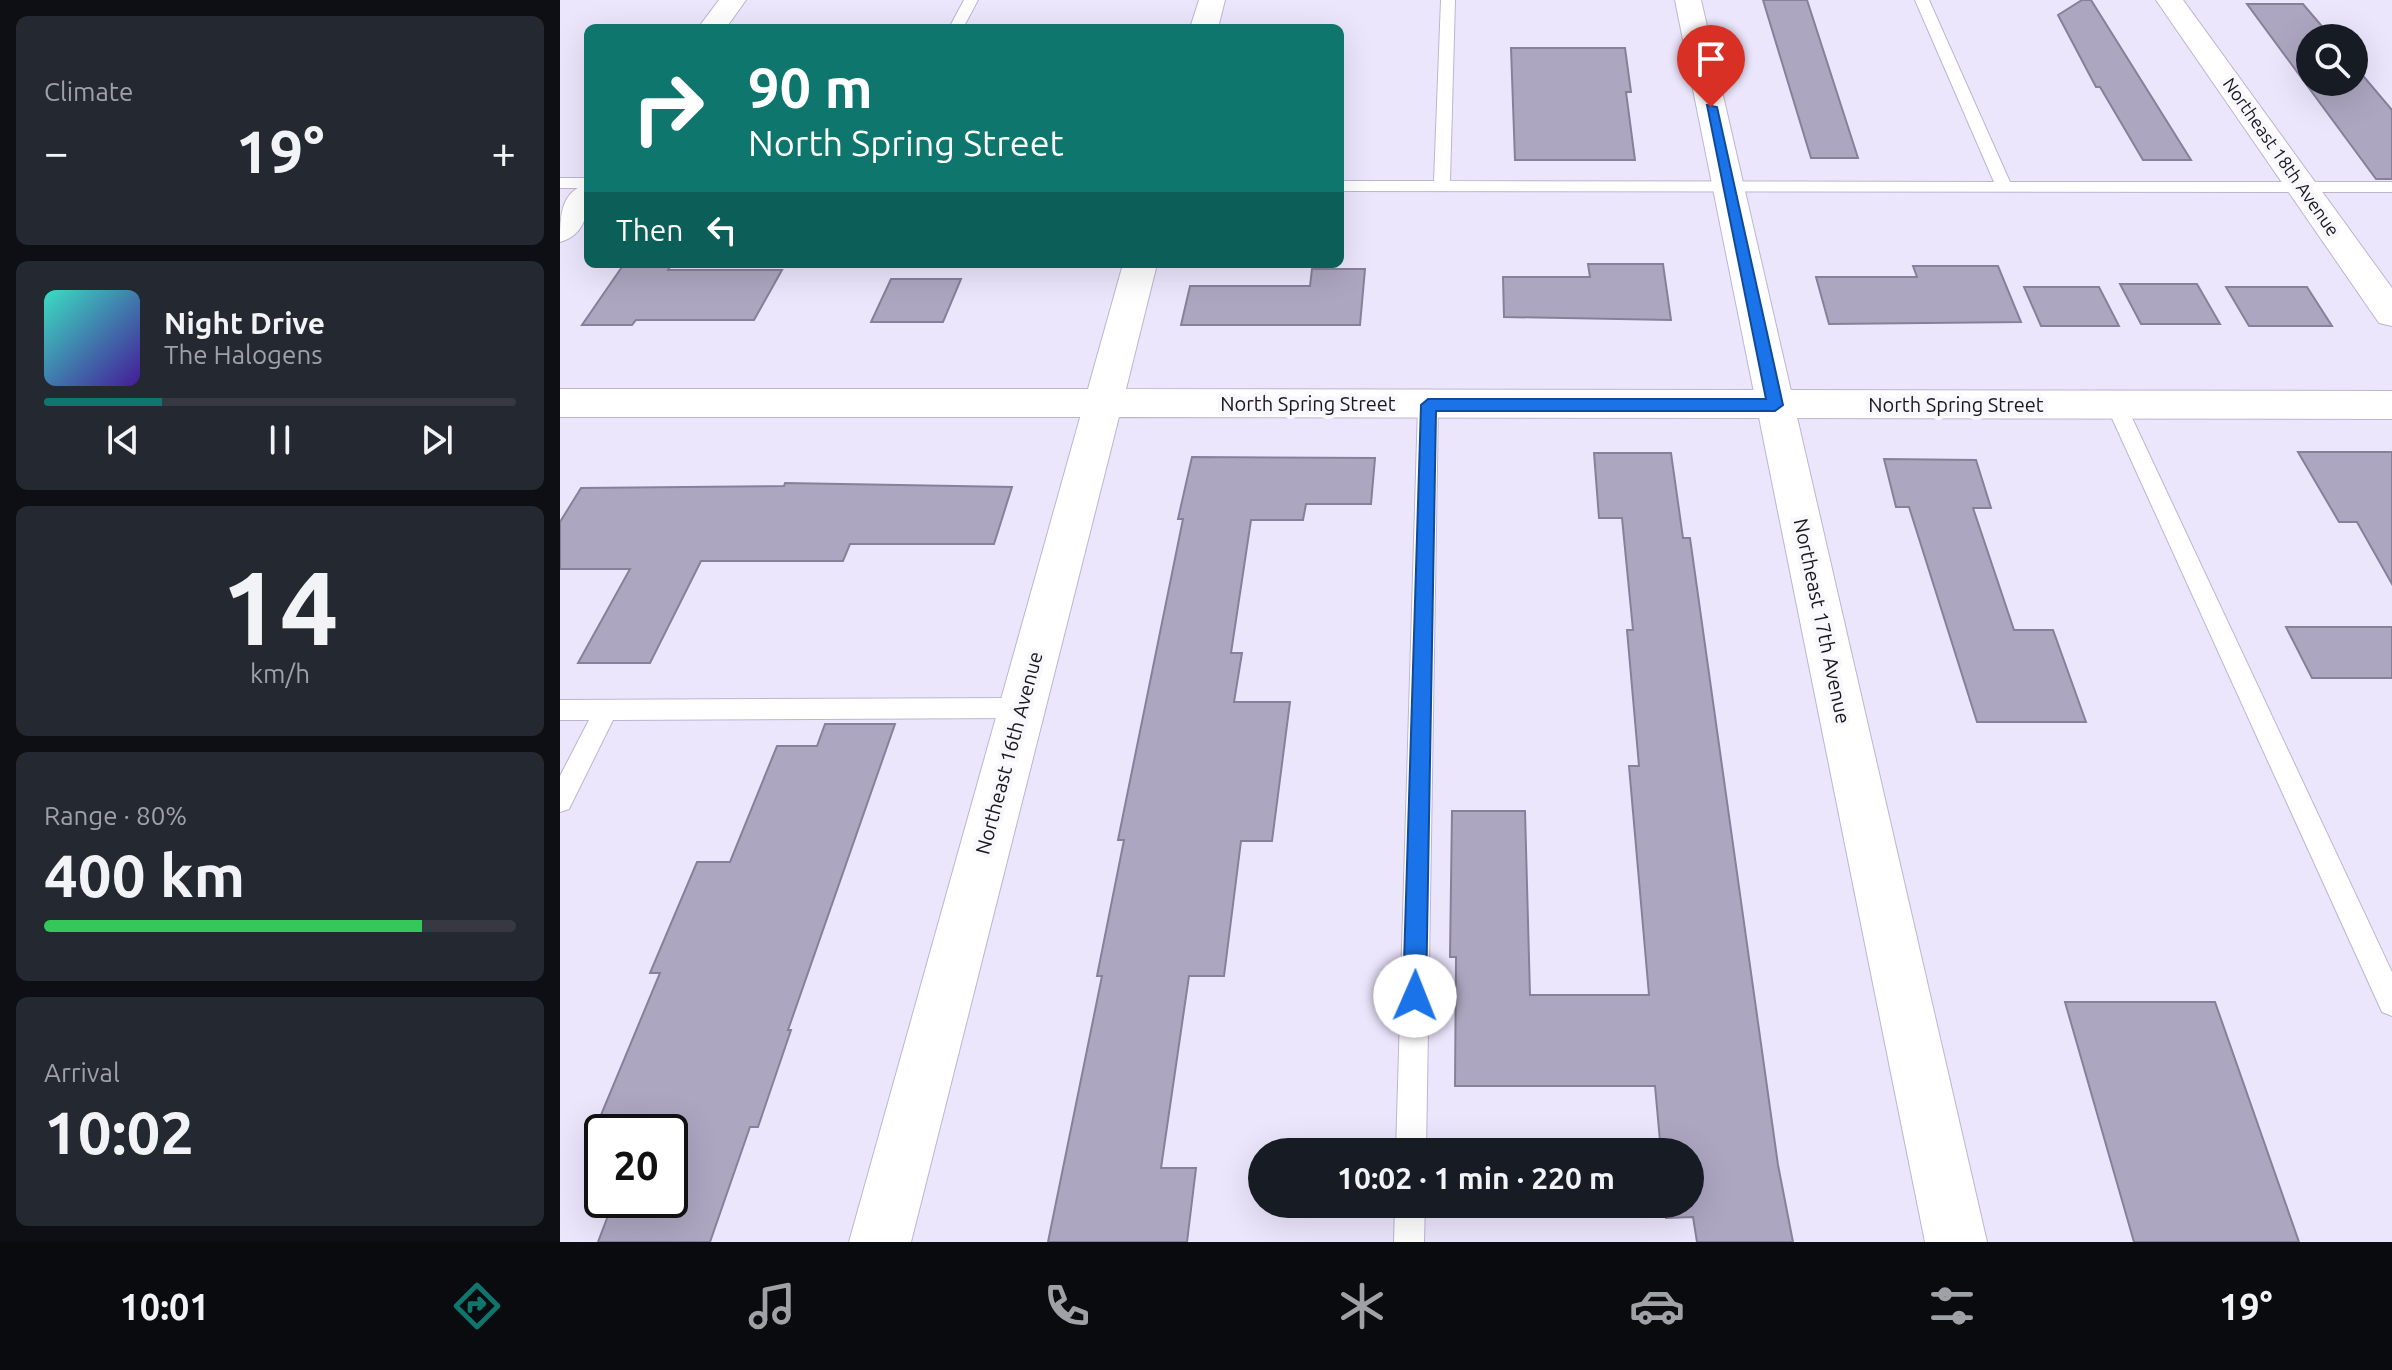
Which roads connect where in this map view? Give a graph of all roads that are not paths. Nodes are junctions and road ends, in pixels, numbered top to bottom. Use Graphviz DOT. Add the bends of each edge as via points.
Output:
graph roads {
  1 [pos="733,0"];
  2 [pos="971,0"];
  3 [pos="1212,0"];
  4 [pos="1448,0"];
  5 [pos="1688,0"];
  6 [pos="1922,0"];
  7 [pos="2169,0"];
  8 [pos="715,24"];
  9 [pos="958,24"];
  10 [pos="1205,24"];
  11 [pos="560,183"];
  12 [pos="584,183"];
  13 [pos="1344,186"];
  14 [pos="1442,187"];
  15 [pos="2004,187"];
  16 [pos="2302,187"];
  17 [pos="2392,187"];
  18 [pos="1728,188"];
  19 [pos="584,199"];
  20 [pos="560,231"];
  21 [pos="1139,268"];
  22 [pos="2392,314"];
  23 [pos="560,403"];
  24 [pos="1103,403"];
  25 [pos="1428,405"];
  26 [pos="1775,405"];
  27 [pos="2116,405"];
  28 [pos="2392,405"];
  29 [pos="1021,708"];
  30 [pos="560,710"];
  31 [pos="606,710"];
  32 [pos="560,801"];
  33 [pos="2392,1002"];
  34 [pos="1411,1138"];
  35 [pos="1410,1218"];
  36 [pos="880,1242"];
  37 [pos="1409,1242"];
  38 [pos="1956,1242"];
  1 -- 8 [label="street"];
  2 -- 9 [label="lane"];
  3 -- 10 [label="street"];
  4 -- 14 [label="lane"];
  5 -- 18 [label="street, Northeast 17th Avenue"];
  6 -- 15 [label="lane"];
  7 -- 16 [label="street, Northeast 18th Avenue"];
  11 -- 12 [label="lane"];
  13 -- 14 [label="lane"];
  14 -- 18 [label="lane"];
  15 -- 16 [label="lane"];
  15 -- 18 [label="lane"];
  16 -- 17 [label="lane"];
  16 -- 22 [label="street, Northeast 18th Avenue"];
  18 -- 26 [label="street, Northeast 17th Avenue"];
  19 -- 20 [label="street"];
  21 -- 24 [label="street, Northeast 16th Avenue"];
  23 -- 24 [label="street, North Spring Street"];
  24 -- 25 [label="street, North Spring Street"];
  24 -- 29 [label="street, Northeast 16th Avenue"];
  25 -- 26 [label="street, North Spring Street"];
  25 -- 34 [label="lane"];
  26 -- 27 [label="street, North Spring Street"];
  26 -- 38 [label="street, Northeast 17th Avenue"];
  27 -- 28 [label="street, North Spring Street"];
  27 -- 33 [label="lane"];
  29 -- 31 [label="lane"];
  29 -- 36 [label="street, Northeast 16th Avenue"];
  30 -- 31 [label="lane"];
  31 -- 32 [label="lane"];
  35 -- 37 [label="lane"];
}
